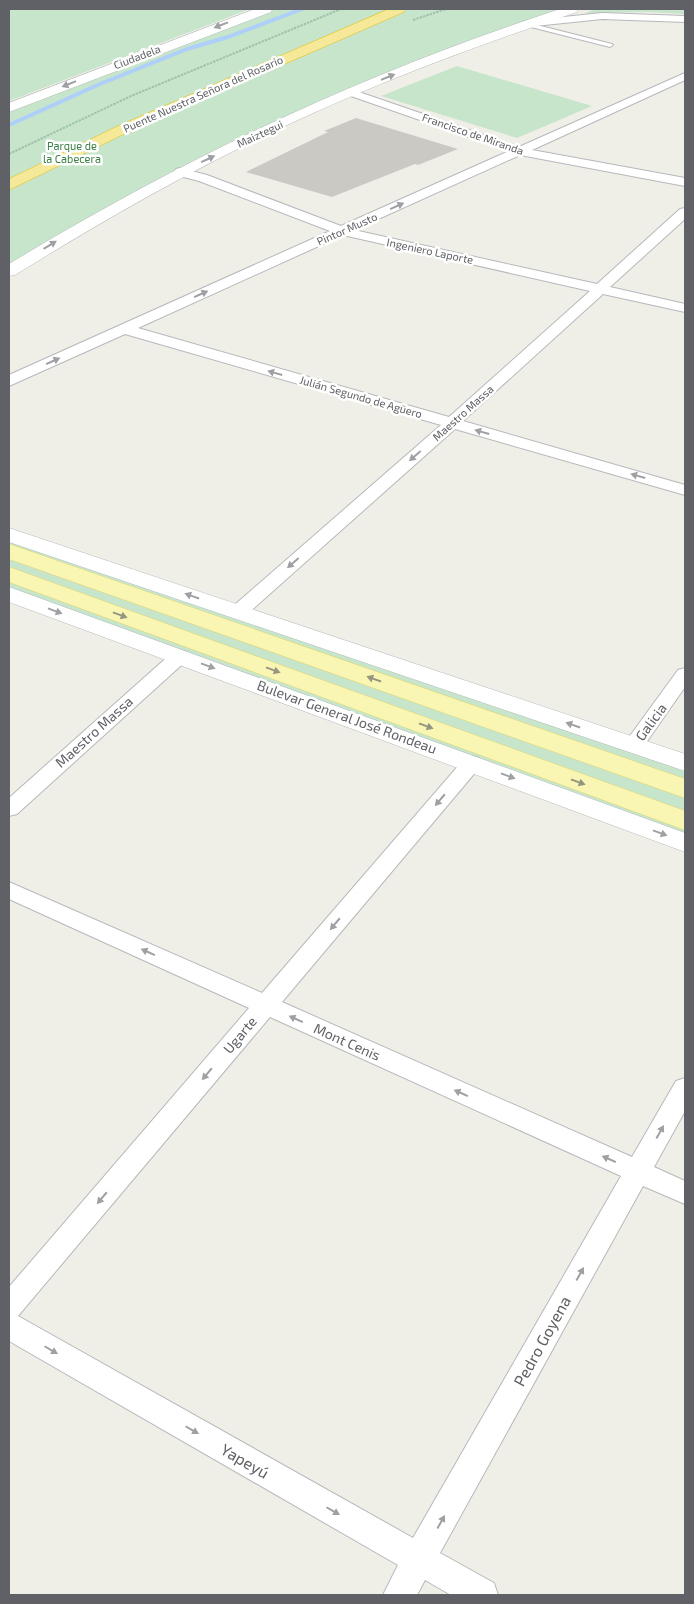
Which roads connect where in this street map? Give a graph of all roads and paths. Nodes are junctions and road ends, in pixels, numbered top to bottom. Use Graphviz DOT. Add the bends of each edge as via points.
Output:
graph roads {
  1 [pos="266,9"];
  2 [pos="341,9"];
  3 [pos="378,9"];
  4 [pos="399,9"];
  5 [pos="446,9"];
  6 [pos="572,9"];
  7 [pos="685,19"];
  8 [pos="414,20"];
  9 [pos="525,24"];
  10 [pos="610,45"];
  11 [pos="684,78"];
  12 [pos="352,93"];
  13 [pos="9,108"];
  14 [pos="520,151"];
  15 [pos="9,154"];
  16 [pos="180,172"];
  17 [pos="9,174"];
  18 [pos="685,182"];
  19 [pos="9,185"];
  20 [pos="685,212"];
  21 [pos="341,231"];
  22 [pos="9,271"];
  23 [pos="601,288"];
  24 [pos="685,308"];
  25 [pos="124,330"];
  26 [pos="9,381"];
  27 [pos="452,423"];
  28 [pos="685,490"];
  29 [pos="9,535"];
  30 [pos="9,551"];
  31 [pos="9,574"];
  32 [pos="9,594"];
  33 [pos="238,612"];
  34 [pos="180,656"];
  35 [pos="685,674"];
  36 [pos="634,745"];
  37 [pos="472,763"];
  38 [pos="685,763"];
  39 [pos="685,790"];
  40 [pos="9,809"];
  41 [pos="685,821"];
  42 [pos="685,843"];
  43 [pos="9,890"];
  44 [pos="266,1005"];
  45 [pos="685,1088"];
  46 [pos="638,1172"];
  47 [pos="685,1193"];
  48 [pos="9,1307"];
  49 [pos="9,1326"];
  50 [pos="419,1560"];
  51 [pos="400,1595"];
  52 [pos="482,1595"];
  1 -- 13 [label="main road, Ciudadela, one-way"];
  2 -- 15 [label="path" via="112,106"];
  3 -- 17 [label="highway, Puente Nuestra Señora del Rosario" via="103,128"];
  4 -- 19 [label="highway, Puente Nuestra Señora del Rosario" via="121,130"];
  5 -- 8 [label="path"];
  6 -- 9 [label="main road, Maiztegui"];
  7 -- 9 [label="street, Maiztegui" via="602,16"];
  9 -- 10 [label="lane"];
  12 -- 9 [label="main road, Maiztegui, one-way"];
  11 -- 14 [label="street, Pintor Musto"];
  12 -- 14 [label="street, Francisco de Miranda"];
  16 -- 12 [label="main road, Maiztegui, one-way"];
  14 -- 18 [label="street, Francisco de Miranda"];
  21 -- 14 [label="street, Pintor Musto, one-way"];
  16 -- 21 [label="street, Ingeniero Laporte"];
  22 -- 16 [label="main road, Maiztegui, one-way"];
  20 -- 23 [label="street, Maestro Massa"];
  21 -- 23 [label="street, Ingeniero Laporte"];
  25 -- 21 [label="street, Pintor Musto, one-way"];
  23 -- 24 [label="street, Ingeniero Laporte"];
  23 -- 27 [label="street, Maestro Massa"];
  26 -- 25 [label="street, Pintor Musto, one-way"];
  27 -- 25 [label="street, Julián Segundo de Agüero, one-way"];
  28 -- 27 [label="street, Julián Segundo de Agüero, one-way"];
  27 -- 33 [label="street, Maestro Massa, one-way"];
  33 -- 29 [label="main road, one-way"];
  39 -- 30 [label="main road, one-way"];
  31 -- 41 [label="main road, Bulevar General José Rondeau, one-way"];
  32 -- 34 [label="main road, Bulevar General José Rondeau, one-way"];
  36 -- 33 [label="main road, one-way"];
  34 -- 37 [label="main road, Bulevar General José Rondeau, one-way"];
  34 -- 40 [label="street, Maestro Massa"];
  35 -- 36 [label="street, Galicia"];
  36 -- 38 [label="main road"];
  37 -- 42 [label="main road, Bulevar General José Rondeau, one-way"];
  37 -- 44 [label="street, Ugarte, one-way"];
  44 -- 43 [label="street, Mont Cenis, one-way"];
  46 -- 44 [label="street, Mont Cenis, one-way"];
  44 -- 48 [label="street, Ugarte, one-way"];
  46 -- 45 [label="street, Pedro Goyena, one-way"];
  46 -- 47 [label="street, Mont Cenis"];
  50 -- 46 [label="street, Pedro Goyena, one-way"];
  49 -- 50 [label="street, Yapeyú, one-way"];
  50 -- 51 [label="street, Pedro Goyena"];
  50 -- 52 [label="street, Yapeyú"];
}
